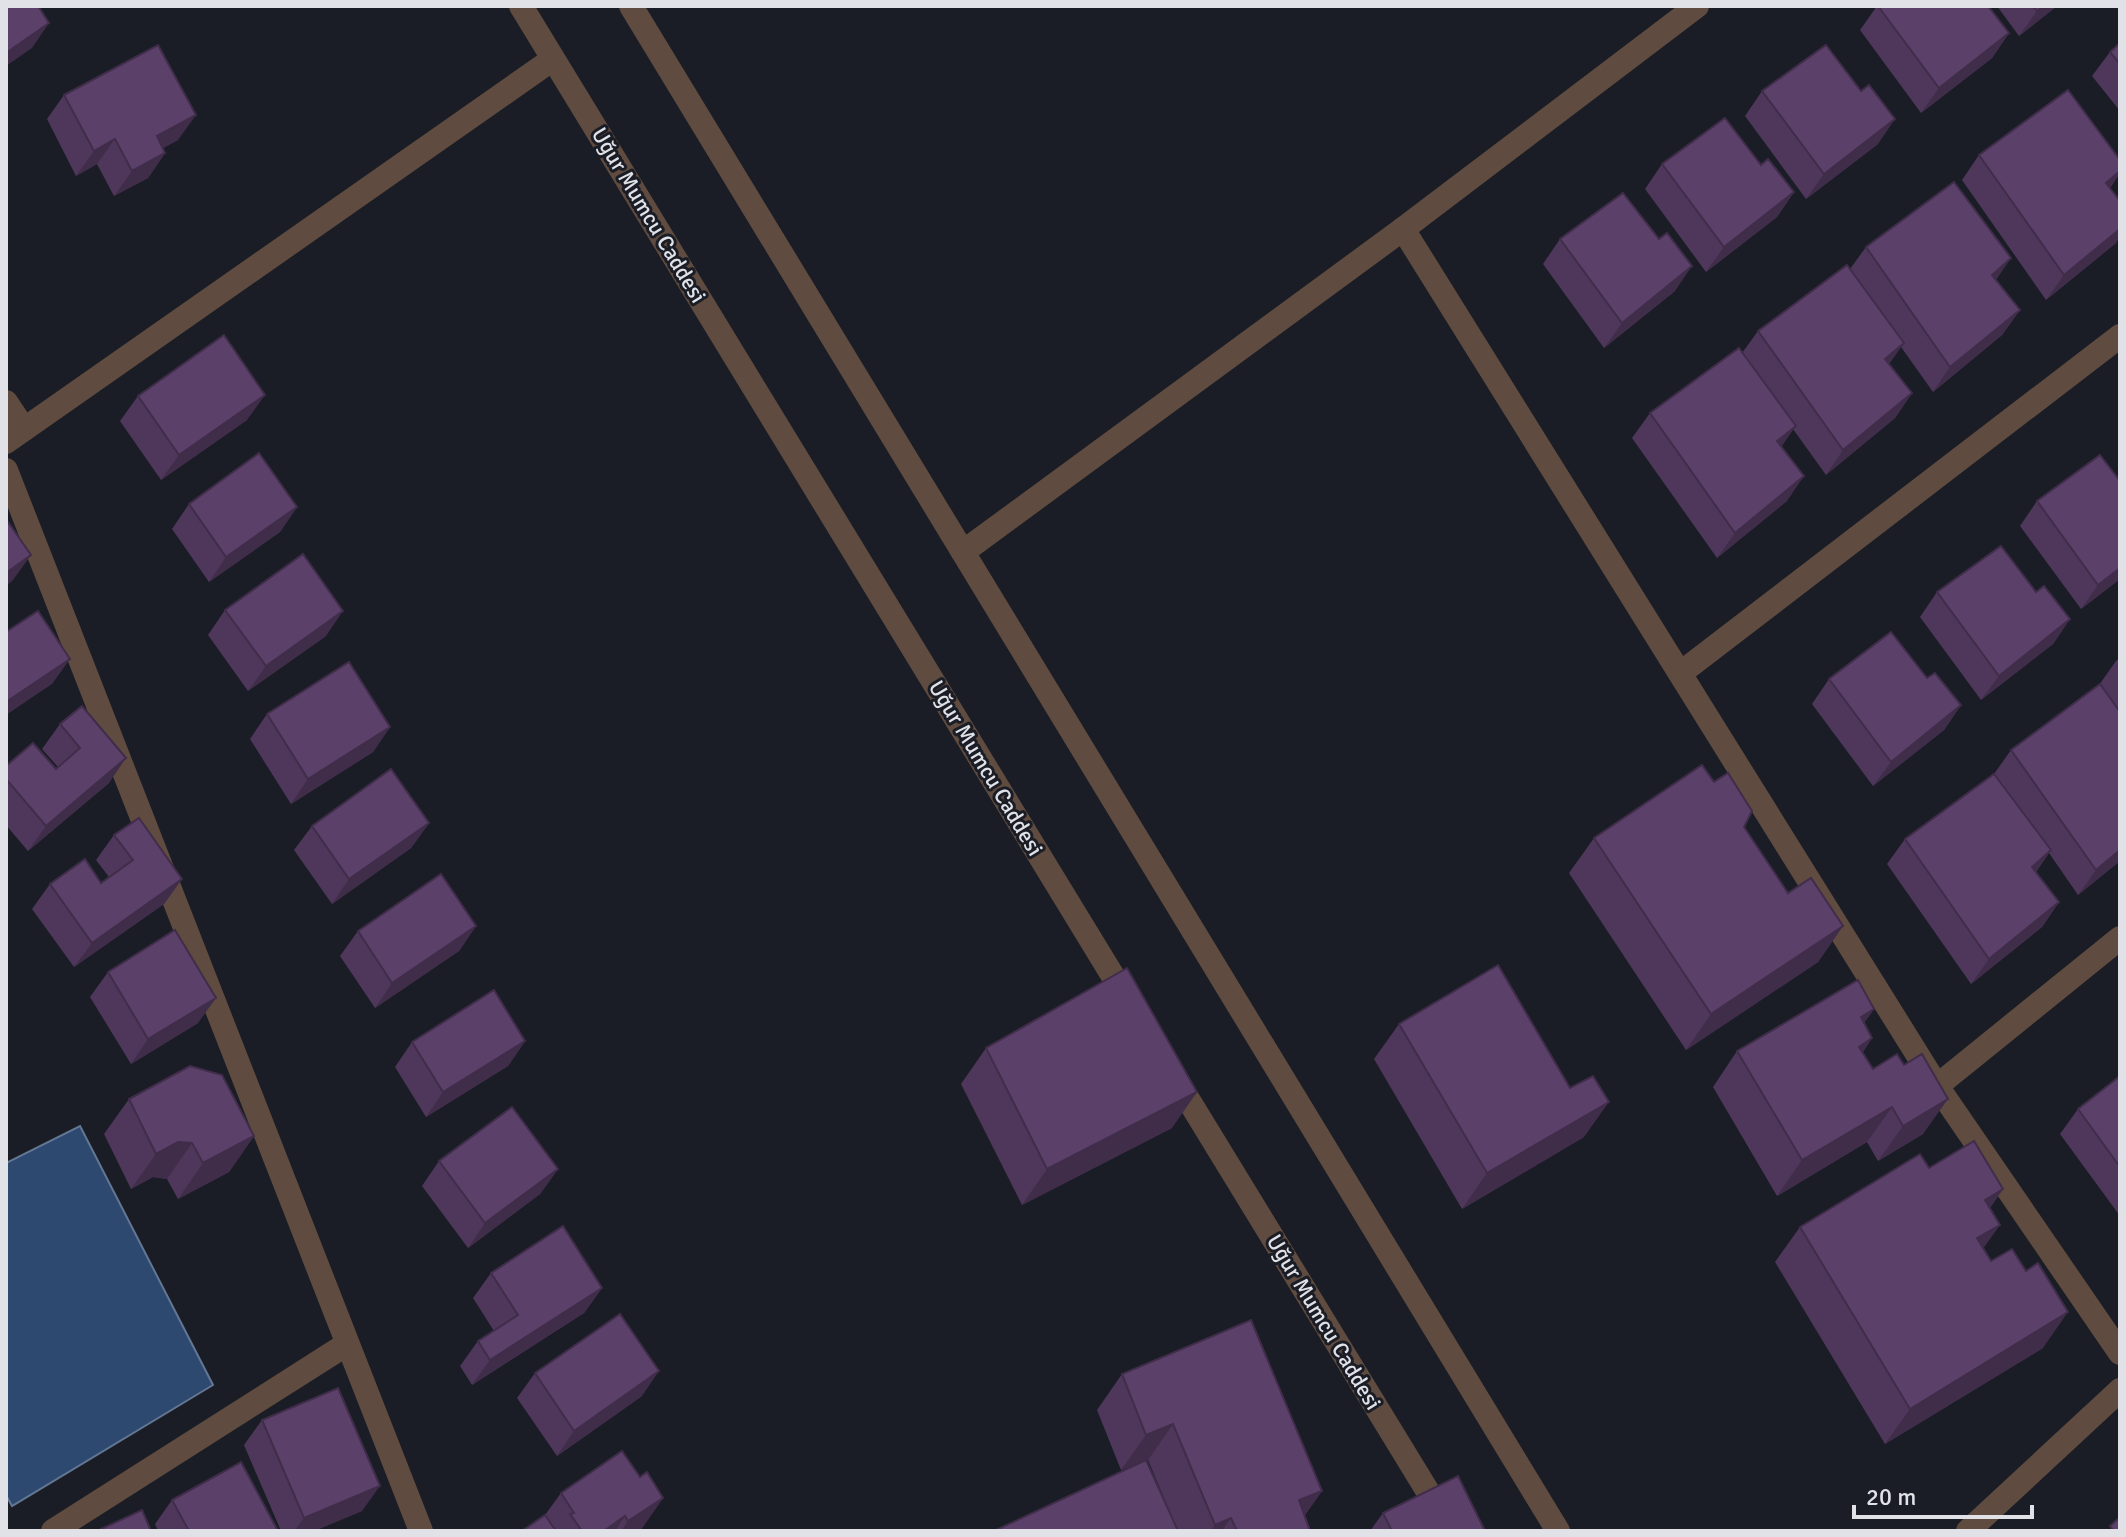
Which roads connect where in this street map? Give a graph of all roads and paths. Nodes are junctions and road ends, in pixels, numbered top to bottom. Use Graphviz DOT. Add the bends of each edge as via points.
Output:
graph roads {
  1 [pos="521,6"];
  2 [pos="631,6"];
  3 [pos="1697,6"];
  4 [pos="553,59"];
  5 [pos="1403,229"];
  6 [pos="2120,336"];
  7 [pos="6,402"];
  8 [pos="15,436"];
  9 [pos="6,470"];
  10 [pos="963,552"];
  11 [pos="1682,672"];
  12 [pos="2120,938"];
  13 [pos="1144,1027"];
  14 [pos="1160,1054"];
  15 [pos="1937,1086"];
  16 [pos="347,1344"];
  17 [pos="2120,1353"];
  18 [pos="2120,1390"];
  19 [pos="1977,1528"];
  20 [pos="53,1531"];
  21 [pos="421,1531"];
  22 [pos="1452,1531"];
  23 [pos="1558,1531"];
  1 -- 4 [label="street, Uğur Mumcu Caddesi"];
  2 -- 10 [label="street"];
  3 -- 5 [label="street"];
  4 -- 8 [label="street"];
  4 -- 13 [label="street, Uğur Mumcu Caddesi"];
  5 -- 10 [label="street"];
  5 -- 11 [label="street"];
  6 -- 11 [label="street"];
  7 -- 8 [label="street"];
  9 -- 16 [label="street"];
  10 -- 23 [label="street"];
  11 -- 15 [label="street"];
  12 -- 15 [label="street"];
  14 -- 22 [label="street, Uğur Mumcu Caddesi"];
  15 -- 17 [label="street"];
  16 -- 20 [label="street"];
  16 -- 21 [label="street"];
  18 -- 19 [label="street"];
}
